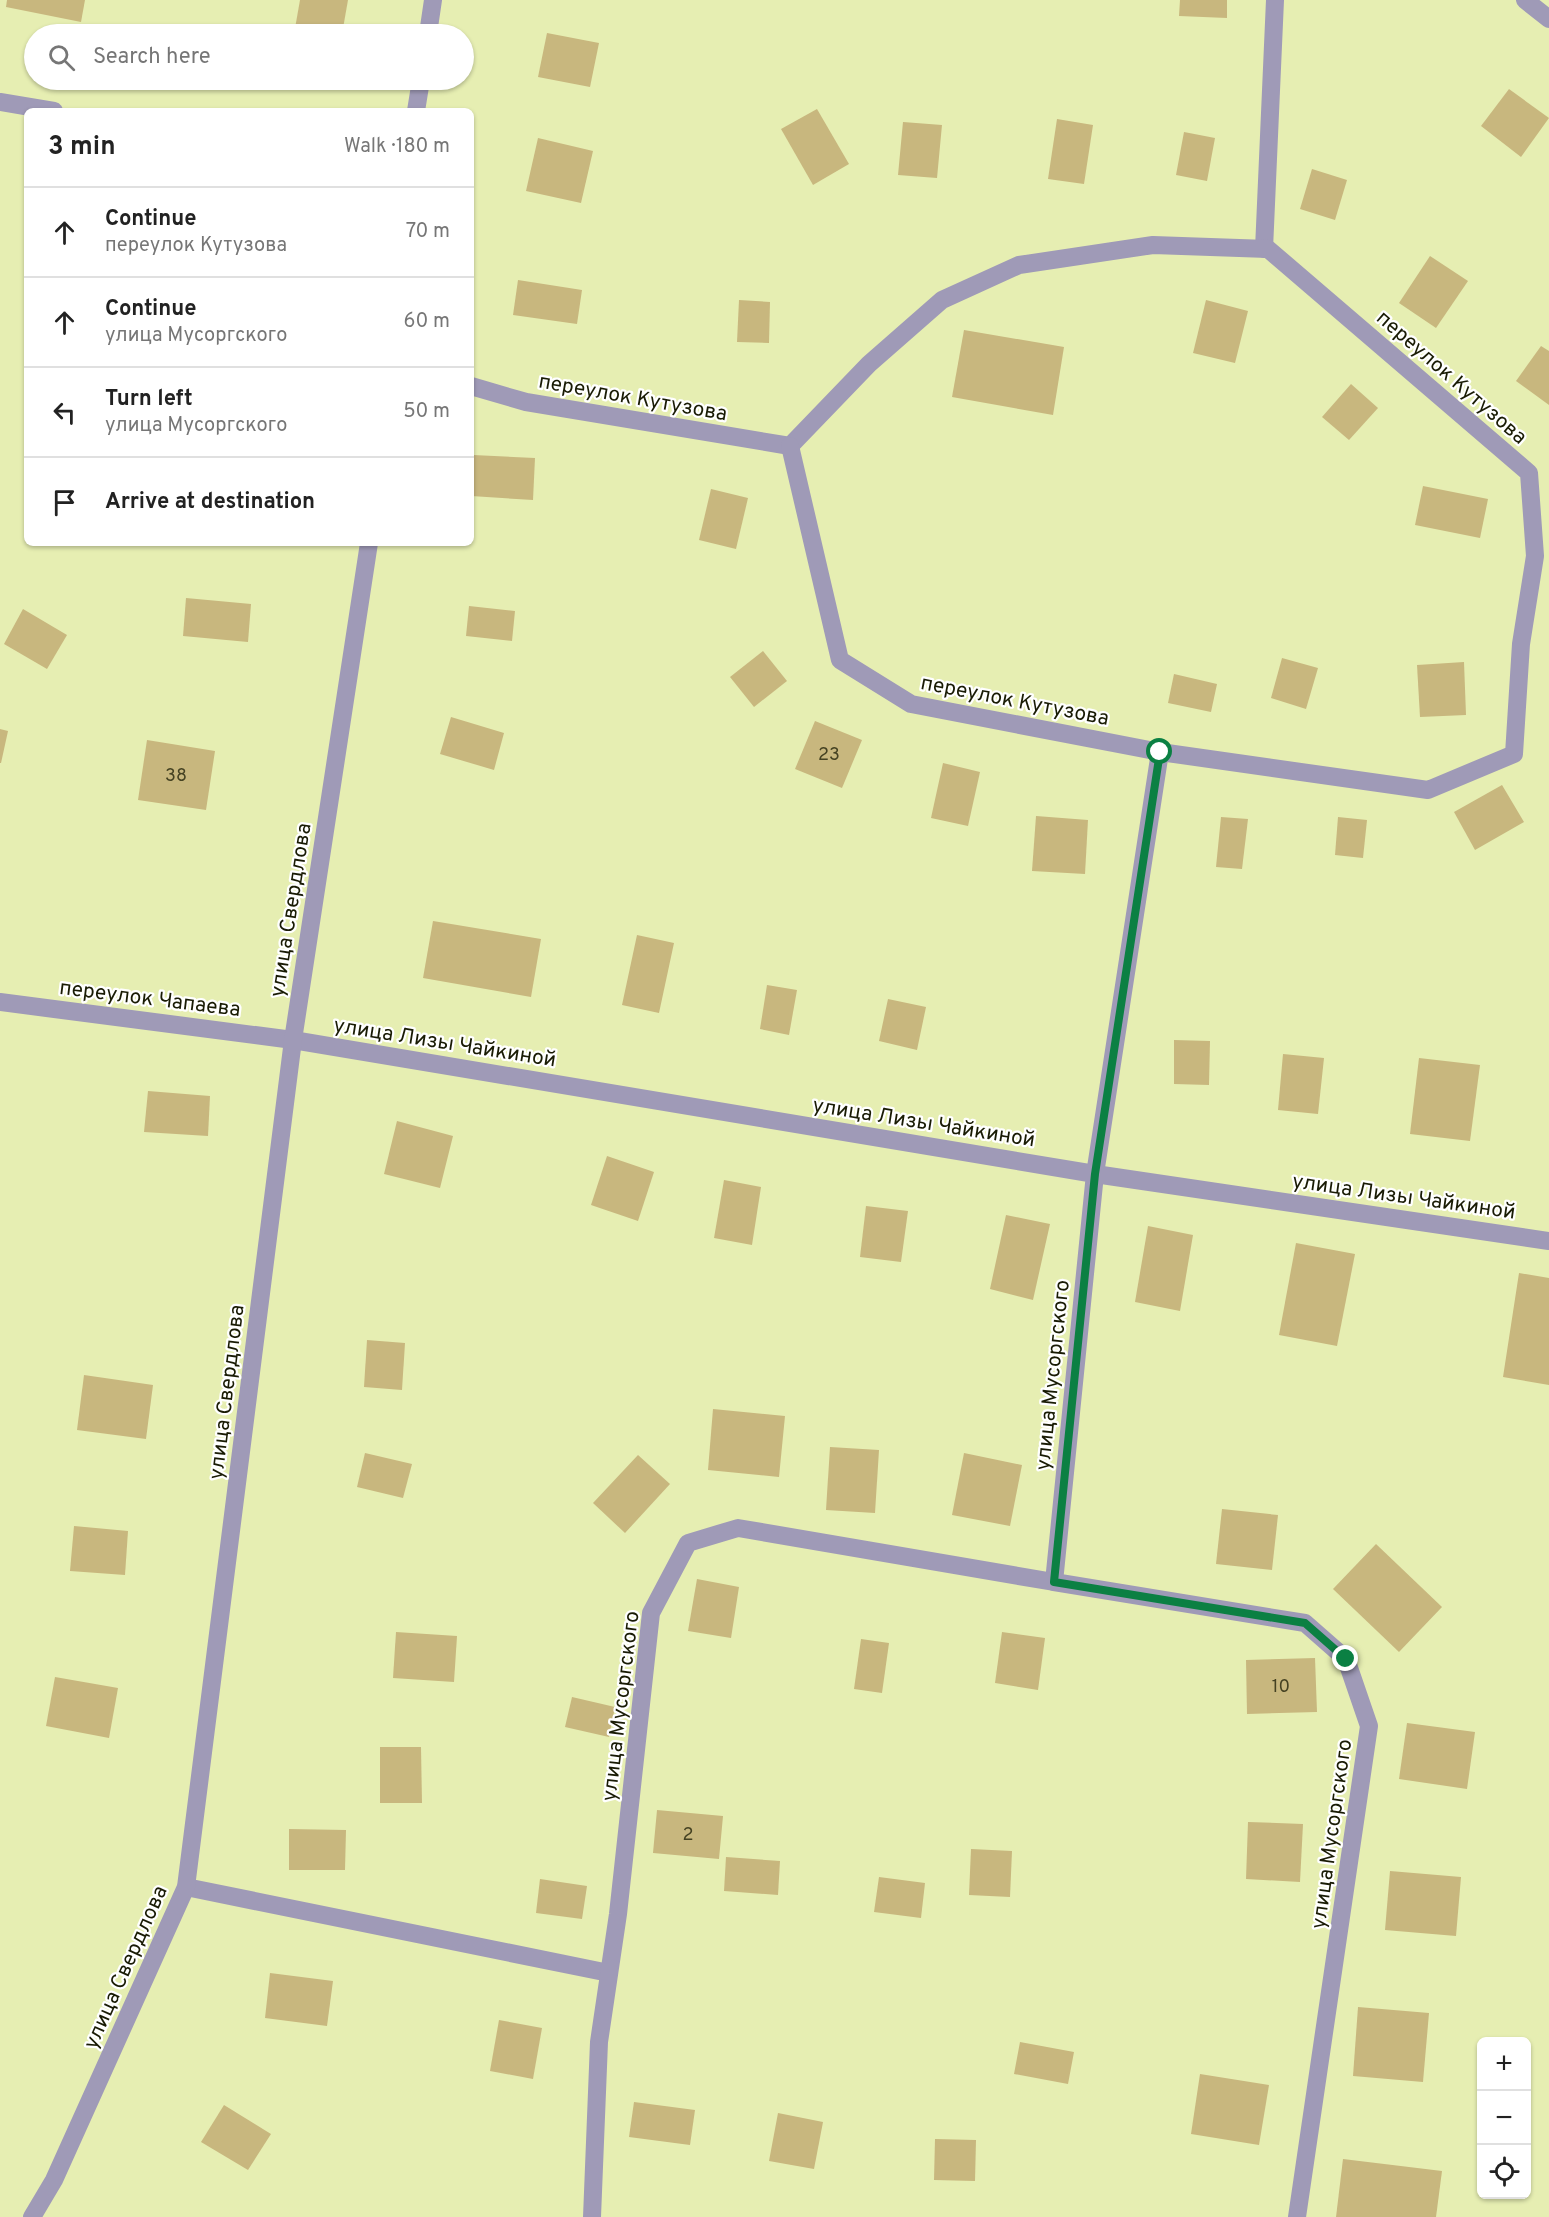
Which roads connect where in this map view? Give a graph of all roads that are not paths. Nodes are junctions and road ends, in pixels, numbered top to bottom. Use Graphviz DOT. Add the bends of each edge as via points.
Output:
graph roads {
  1 [pos="433,0"];
  2 [pos="1275,0"];
  3 [pos="1525,0"];
  4 [pos="1549,19"];
  5 [pos="429,24"];
  6 [pos="419,90"];
  7 [pos="0,102"];
  8 [pos="36,108"];
  9 [pos="416,108"];
  10 [pos="1264,249"];
  11 [pos="474,387"];
  12 [pos="790,446"];
  13 [pos="369,546"];
  14 [pos="1160,752"];
  15 [pos="0,1002"];
  16 [pos="293,1040"];
  17 [pos="1095,1174"];
  18 [pos="1549,1240"];
  19 [pos="1054,1582"];
  20 [pos="186,1887"];
  21 [pos="609,1973"];
  22 [pos="32,2217"];
  23 [pos="592,2217"];
  24 [pos="1297,2217"];
  1 -- 5 [label="street"];
  2 -- 10 [label="street"];
  3 -- 4 [label="street"];
  6 -- 9 [label="street"];
  7 -- 8 [label="street"];
  10 -- 12 [label="street" via="1153,245 1019,265 942,300 869,364"];
  10 -- 14 [label="street, переулок Кутузова" via="1529,473 1535,556 1521,644 1514,754 1428,790"];
  11 -- 12 [label="street, переулок Кутузова" via="526,402"];
  12 -- 14 [label="street, переулок Кутузова" via="840,660 911,704"];
  13 -- 16 [label="street, улица Свердлова"];
  14 -- 17 [label="street"];
  15 -- 16 [label="street, переулок Чапаева"];
  16 -- 17 [label="street, улица Лизы Чайкиной"];
  16 -- 20 [label="street, улица Свердлова"];
  17 -- 18 [label="street, улица Лизы Чайкиной"];
  17 -- 19 [label="street, улица Мусоргского"];
  19 -- 21 [label="street, улица Мусоргского" via="738,1528 688,1543 651,1613"];
  19 -- 24 [label="street, улица Мусоргского" via="1305,1623 1346,1659 1369,1726"];
  20 -- 21 [label="street"];
  20 -- 22 [label="street, улица Свердлова" via="54,2180"];
  21 -- 23 [label="street, улица Мусоргского" via="599,2042"];
}
